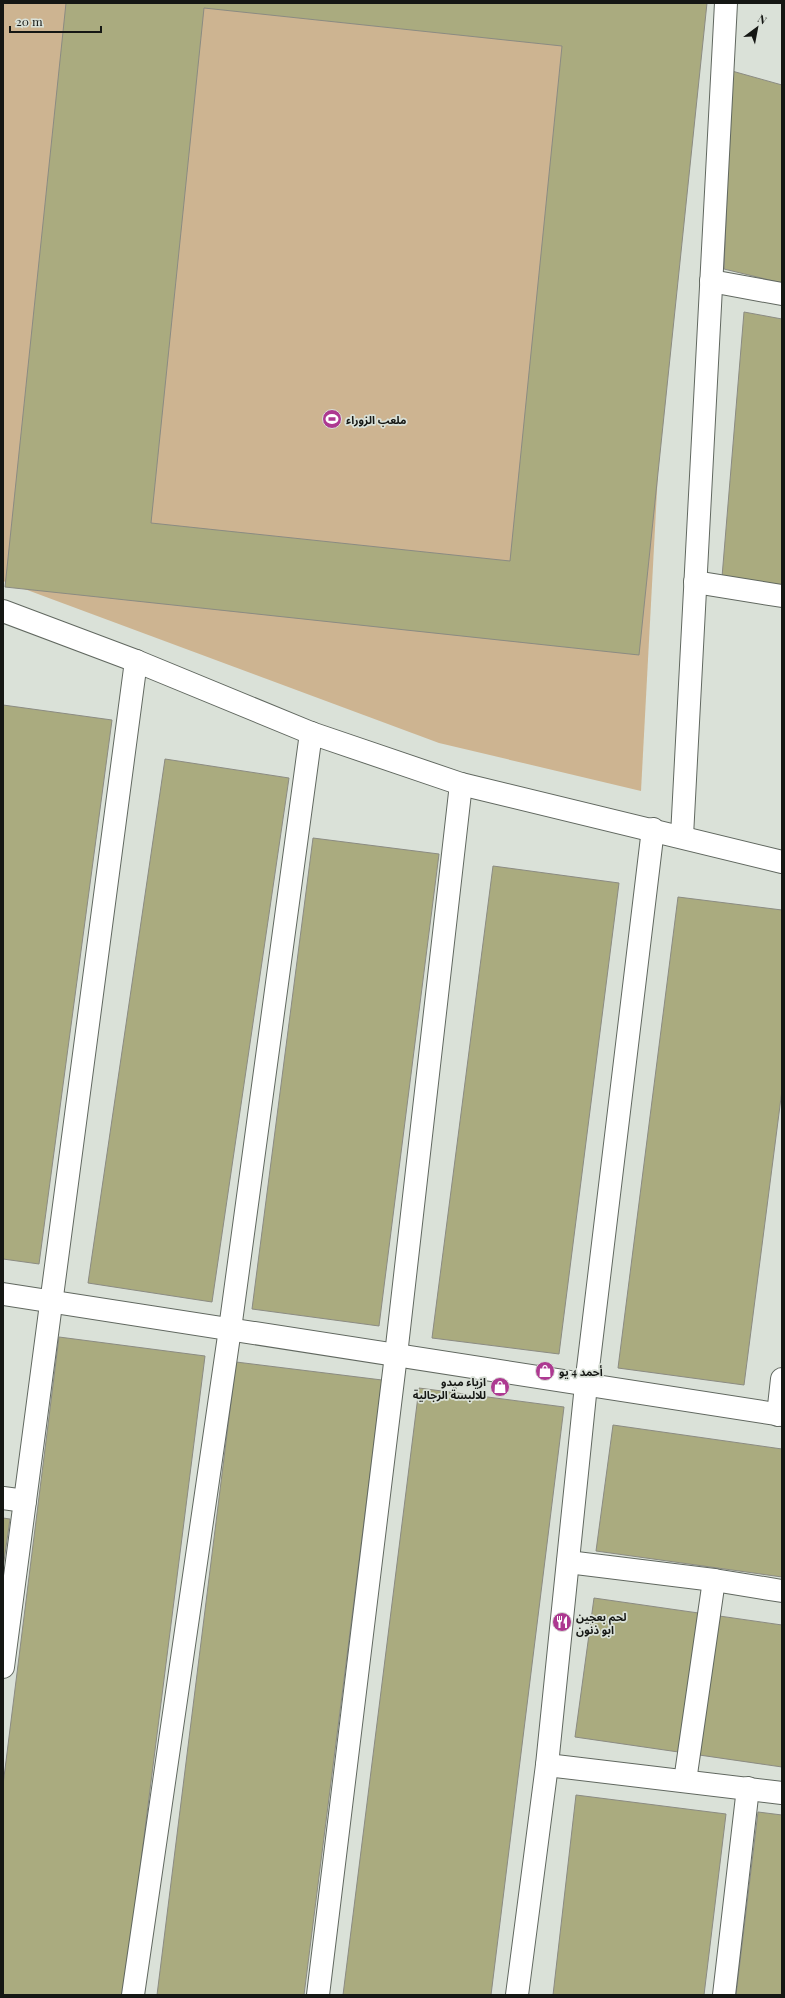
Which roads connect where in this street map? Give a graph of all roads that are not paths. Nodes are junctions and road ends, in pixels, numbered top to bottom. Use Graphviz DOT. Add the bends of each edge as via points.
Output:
graph roads {
  1 [pos="726,3"];
  2 [pos="711,281"];
  3 [pos="782,294"];
  4 [pos="695,582"];
  5 [pos="782,596"];
  6 [pos="3,610"];
  7 [pos="136,661"];
  8 [pos="311,733"];
  9 [pos="461,784"];
  10 [pos="653,829"];
  11 [pos="682,836"];
  12 [pos="782,862"];
  13 [pos="3,1294"];
  14 [pos="51,1302"];
  15 [pos="230,1329"];
  16 [pos="396,1355"];
  17 [pos="782,1378"];
  18 [pos="586,1385"];
  19 [pos="780,1415"];
  20 [pos="3,1498"];
  21 [pos="25,1501"];
  22 [pos="568,1562"];
  23 [pos="714,1580"];
  24 [pos="782,1591"];
  25 [pos="3,1667"];
  26 [pos="548,1765"];
  27 [pos="684,1781"];
  28 [pos="748,1788"];
  29 [pos="782,1793"];
  30 [pos="133,1995"];
  31 [pos="318,1995"];
  32 [pos="517,1995"];
  33 [pos="724,1995"];
  1 -- 2 [label="street"];
  2 -- 3 [label="street"];
  2 -- 4 [label="street"];
  4 -- 5 [label="street"];
  4 -- 11 [label="street"];
  6 -- 7 [label="street"];
  7 -- 8 [label="street"];
  7 -- 14 [label="street"];
  8 -- 9 [label="street"];
  8 -- 15 [label="street"];
  9 -- 10 [label="street"];
  9 -- 16 [label="street"];
  10 -- 11 [label="street"];
  10 -- 18 [label="street"];
  11 -- 12 [label="street"];
  13 -- 14 [label="street"];
  14 -- 15 [label="street"];
  14 -- 21 [label="street"];
  15 -- 16 [label="street"];
  15 -- 30 [label="street"];
  16 -- 18 [label="street"];
  16 -- 31 [label="street"];
  17 -- 19 [label="street"];
  18 -- 19 [label="street"];
  18 -- 22 [label="street"];
  20 -- 21 [label="street"];
  21 -- 25 [label="street"];
  22 -- 23 [label="street"];
  22 -- 26 [label="street"];
  23 -- 24 [label="street"];
  23 -- 27 [label="street"];
  26 -- 27 [label="street"];
  26 -- 32 [label="street"];
  27 -- 28 [label="street"];
  28 -- 29 [label="street"];
  28 -- 33 [label="street"];
}
